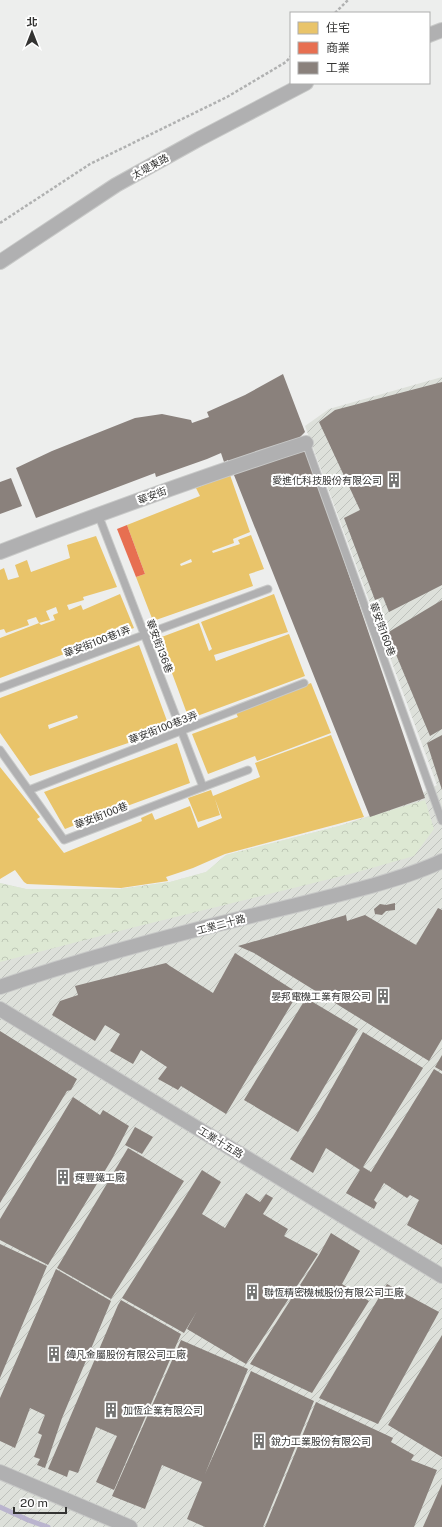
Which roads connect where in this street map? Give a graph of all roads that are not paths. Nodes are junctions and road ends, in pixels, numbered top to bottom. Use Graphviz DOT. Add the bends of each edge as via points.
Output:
graph roads {
  1 [pos="442,30"];
  2 [pos="430,35"];
  3 [pos="304,84"];
  4 [pos="0,262"];
  5 [pos="306,443"];
  6 [pos="98,514"];
  7 [pos="0,552"];
  8 [pos="268,589"];
  9 [pos="145,634"];
  10 [pos="304,683"];
  11 [pos="0,688"];
  12 [pos="182,730"];
  13 [pos="0,750"];
  14 [pos="248,770"];
  15 [pos="202,787"];
  16 [pos="29,790"];
  17 [pos="442,821"];
  18 [pos="442,861"];
  19 [pos="0,986"];
  20 [pos="0,1009"];
  21 [pos="442,1276"];
  22 [pos="0,1472"];
  23 [pos="130,1527"];
  1 -- 2 [label="street"];
  3 -- 4 [label="street, 太堤東路" via="116,185"];
  5 -- 6 [label="street, 華安街"];
  5 -- 17 [label="lane, 華安街160巷"];
  6 -- 7 [label="street, 華安街"];
  6 -- 9 [label="lane, 華安街136巷"];
  8 -- 9 [label="lane, 華安街100巷1弄"];
  9 -- 11 [label="lane, 華安街100巷1弄"];
  9 -- 12 [label="lane, 華安街136巷"];
  10 -- 12 [label="lane, 華安街100巷3弄"];
  12 -- 15 [label="lane, 華安街136巷"];
  12 -- 16 [label="lane, 華安街100巷3弄"];
  13 -- 16 [label="lane, 華安街100巷"];
  14 -- 15 [label="lane, 華安街100巷"];
  15 -- 16 [label="lane, 華安街100巷" via="64,840"];
  18 -- 19 [label="street, 工業二十路" via="386,882 344,894 235,920 56,968"];
  20 -- 21 [label="street, 工業十五路"];
  22 -- 23 [label="street"];
}
